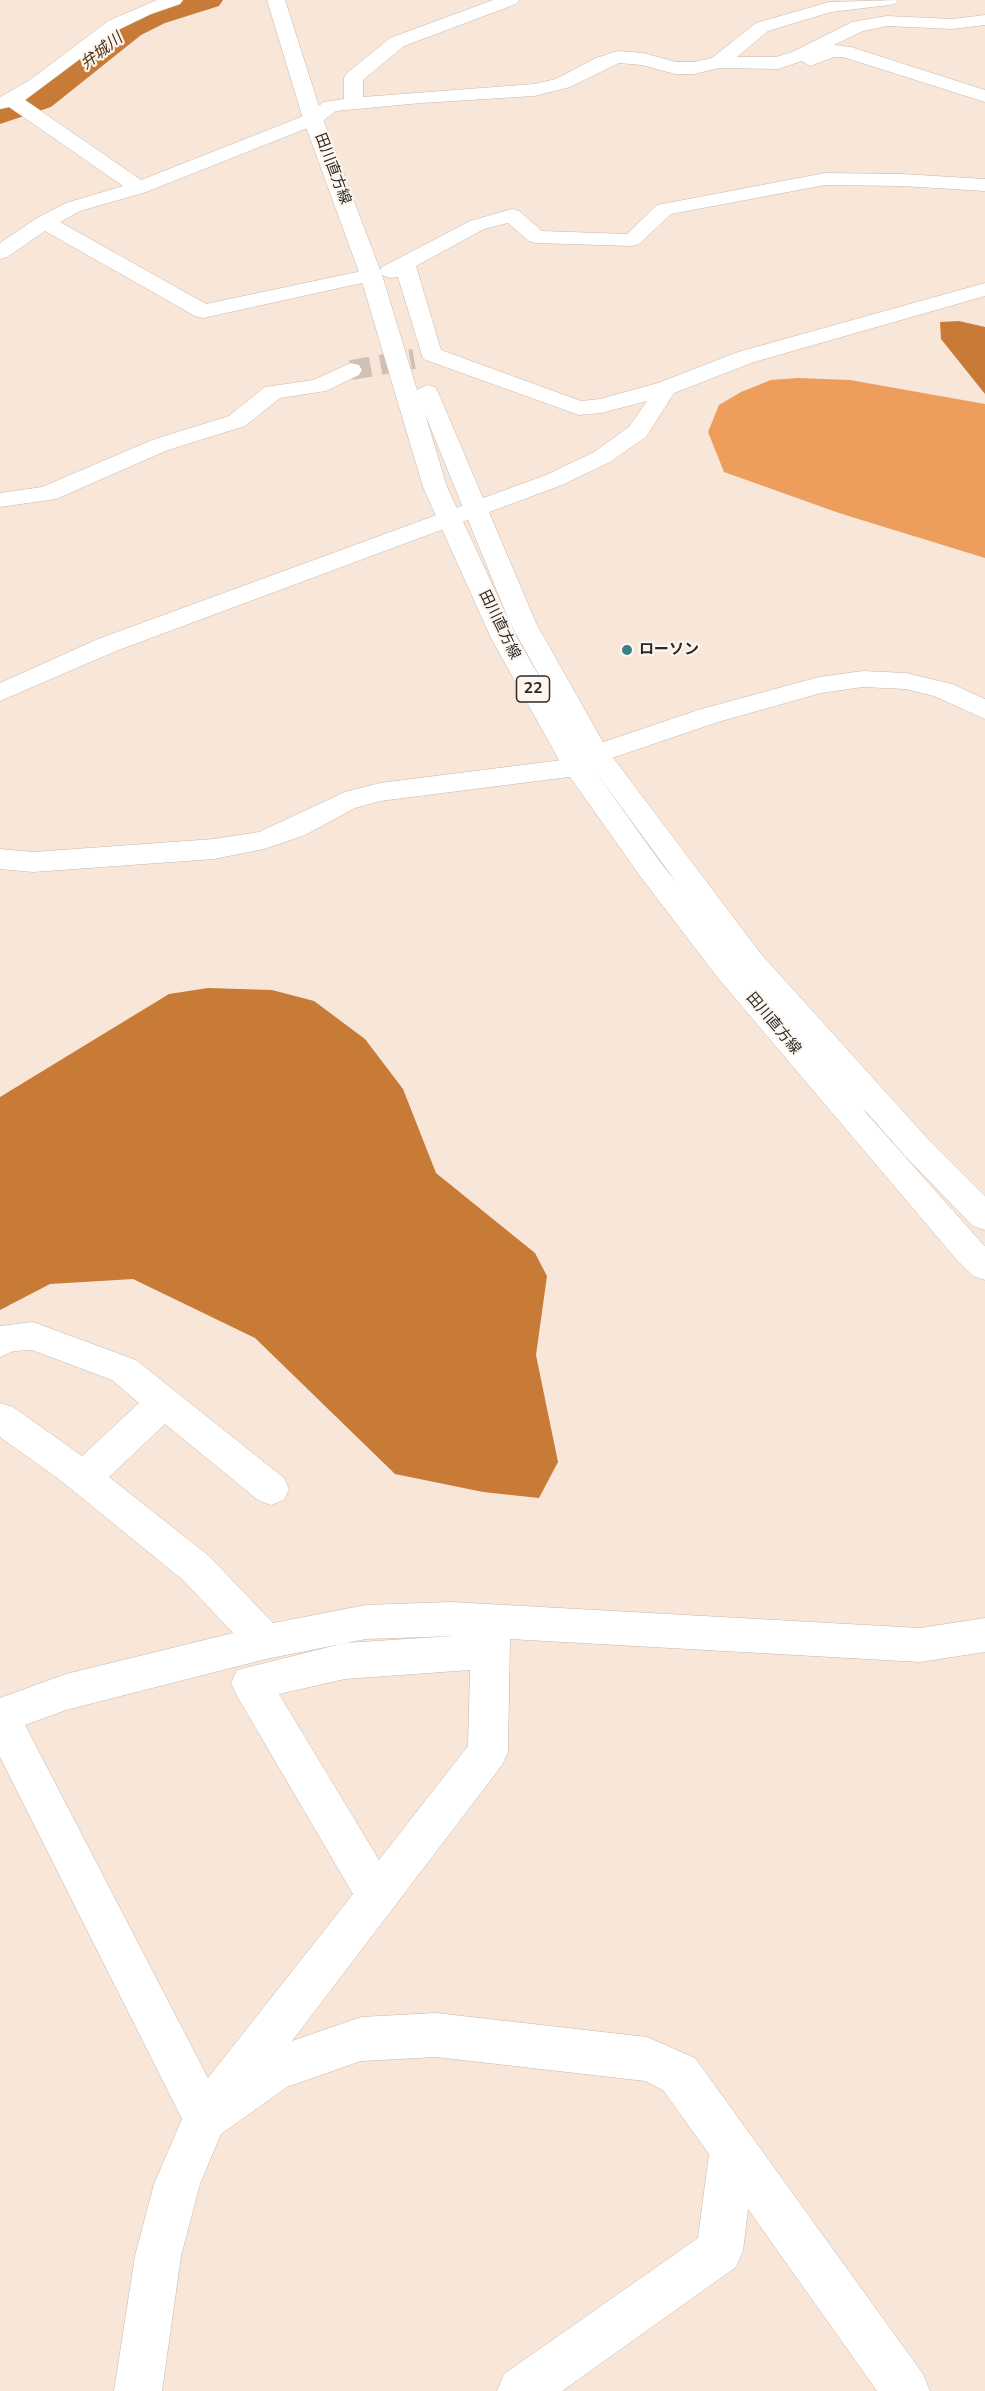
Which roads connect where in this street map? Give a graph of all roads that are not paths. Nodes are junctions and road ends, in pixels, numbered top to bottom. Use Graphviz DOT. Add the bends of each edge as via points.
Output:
graph roads {
  1 [pos="174,0"];
  2 [pos="510,0"];
  3 [pos="889,0"];
  4 [pos="285,1"];
  5 [pos="985,20"];
  6 [pos="720,62"];
  7 [pos="778,63"];
  8 [pos="985,96"];
  9 [pos="15,104"];
  10 [pos="333,110"];
  11 [pos="985,185"];
  12 [pos="139,188"];
  13 [pos="44,222"];
  14 [pos="0,253"];
  15 [pos="388,271"];
  16 [pos="985,289"];
  17 [pos="422,357"];
  18 [pos="351,370"];
  19 [pos="666,388"];
  20 [pos="0,500"];
  21 [pos="474,510"];
  22 [pos="449,520"];
  23 [pos="0,693"];
  24 [pos="985,711"];
  25 [pos="587,761"];
  26 [pos="0,859"];
  27 [pos="985,1217"];
  28 [pos="985,1267"];
  29 [pos="0,1344"];
  30 [pos="164,1402"];
  31 [pos="0,1418"];
  32 [pos="83,1478"];
  33 [pos="271,1490"];
  34 [pos="985,1635"];
  35 [pos="491,1636"];
  36 [pos="266,1642"];
  37 [pos="0,1716"];
  38 [pos="377,1896"];
  39 [pos="205,2118"];
  40 [pos="732,2150"];
  41 [pos="138,2391"];
  42 [pos="521,2391"];
  43 [pos="906,2391"];
  1 -- 9 [label="street" via="114,25"];
  2 -- 10 [label="street" via="397,42 353,78"];
  3 -- 6 [label="street" via="829,7 762,27"];
  4 -- 10 [label="street, 田川直方線 / 22"];
  5 -- 7 [label="street" via="952,24 887,21 858,26"];
  6 -- 7 [label="street"];
  6 -- 10 [label="street" via="675,68 618,57 563,83 534,90 420,97"];
  7 -- 8 [label="street" via="844,51"];
  9 -- 12 [label="street"];
  10 -- 12 [label="street"];
  10 -- 15 [label="street, 田川直方線 / 22"];
  11 -- 15 [label="street" via="825,179 664,209 632,240 536,237 512,216 477,225"];
  12 -- 13 [label="street" via="73,207"];
  13 -- 14 [label="street"];
  13 -- 15 [label="street" via="203,311"];
  15 -- 17 [label="street, 田川直方線 / 22"];
  15 -- 22 [label="street, 田川直方線 / 22" via="435,487"];
  16 -- 19 [label="street" via="747,357"];
  17 -- 19 [label="street" via="579,408 602,406"];
  17 -- 21 [label="street, 田川直方線 / 22"];
  18 -- 20 [label="street" via="318,386 273,392 237,421 160,445 47,494"];
  19 -- 21 [label="street" via="638,432 602,457"];
  21 -- 22 [label="street"];
  21 -- 25 [label="street, 田川直方線 / 22"];
  22 -- 23 [label="street" via="107,645"];
  22 -- 25 [label="street, 田川直方線 / 22" via="504,638"];
  24 -- 25 [label="street" via="943,690 906,681 863,679 819,685 708,716"];
  25 -- 26 [label="street" via="380,792 345,801 264,840 214,849 33,862"];
  25 -- 27 [label="street, 田川直方線 / 22" via="750,961 917,1148"];
  25 -- 28 [label="street, 田川直方線 / 22" via="650,869 729,971"];
  29 -- 30 [label="street" via="7,1338 33,1336 124,1370"];
  30 -- 32 [label="street"];
  30 -- 33 [label="street"];
  31 -- 32 [label="street"];
  32 -- 36 [label="street" via="196,1568"];
  34 -- 35 [label="street" via="920,1645"];
  35 -- 36 [label="street" via="451,1619 366,1622"];
  35 -- 38 [label="street" via="488,1752"];
  35 -- 38 [label="street" via="345,1661 251,1683"];
  36 -- 37 [label="street" via="66,1692"];
  37 -- 39 [label="street"];
  38 -- 39 [label="street"];
  39 -- 40 [label="street" via="285,2065 361,2038 436,2035 647,2059 679,2074"];
  39 -- 41 [label="street" via="177,2184 158,2256"];
  40 -- 42 [label="street" via="720,2251"];
  40 -- 43 [label="street"];
}
